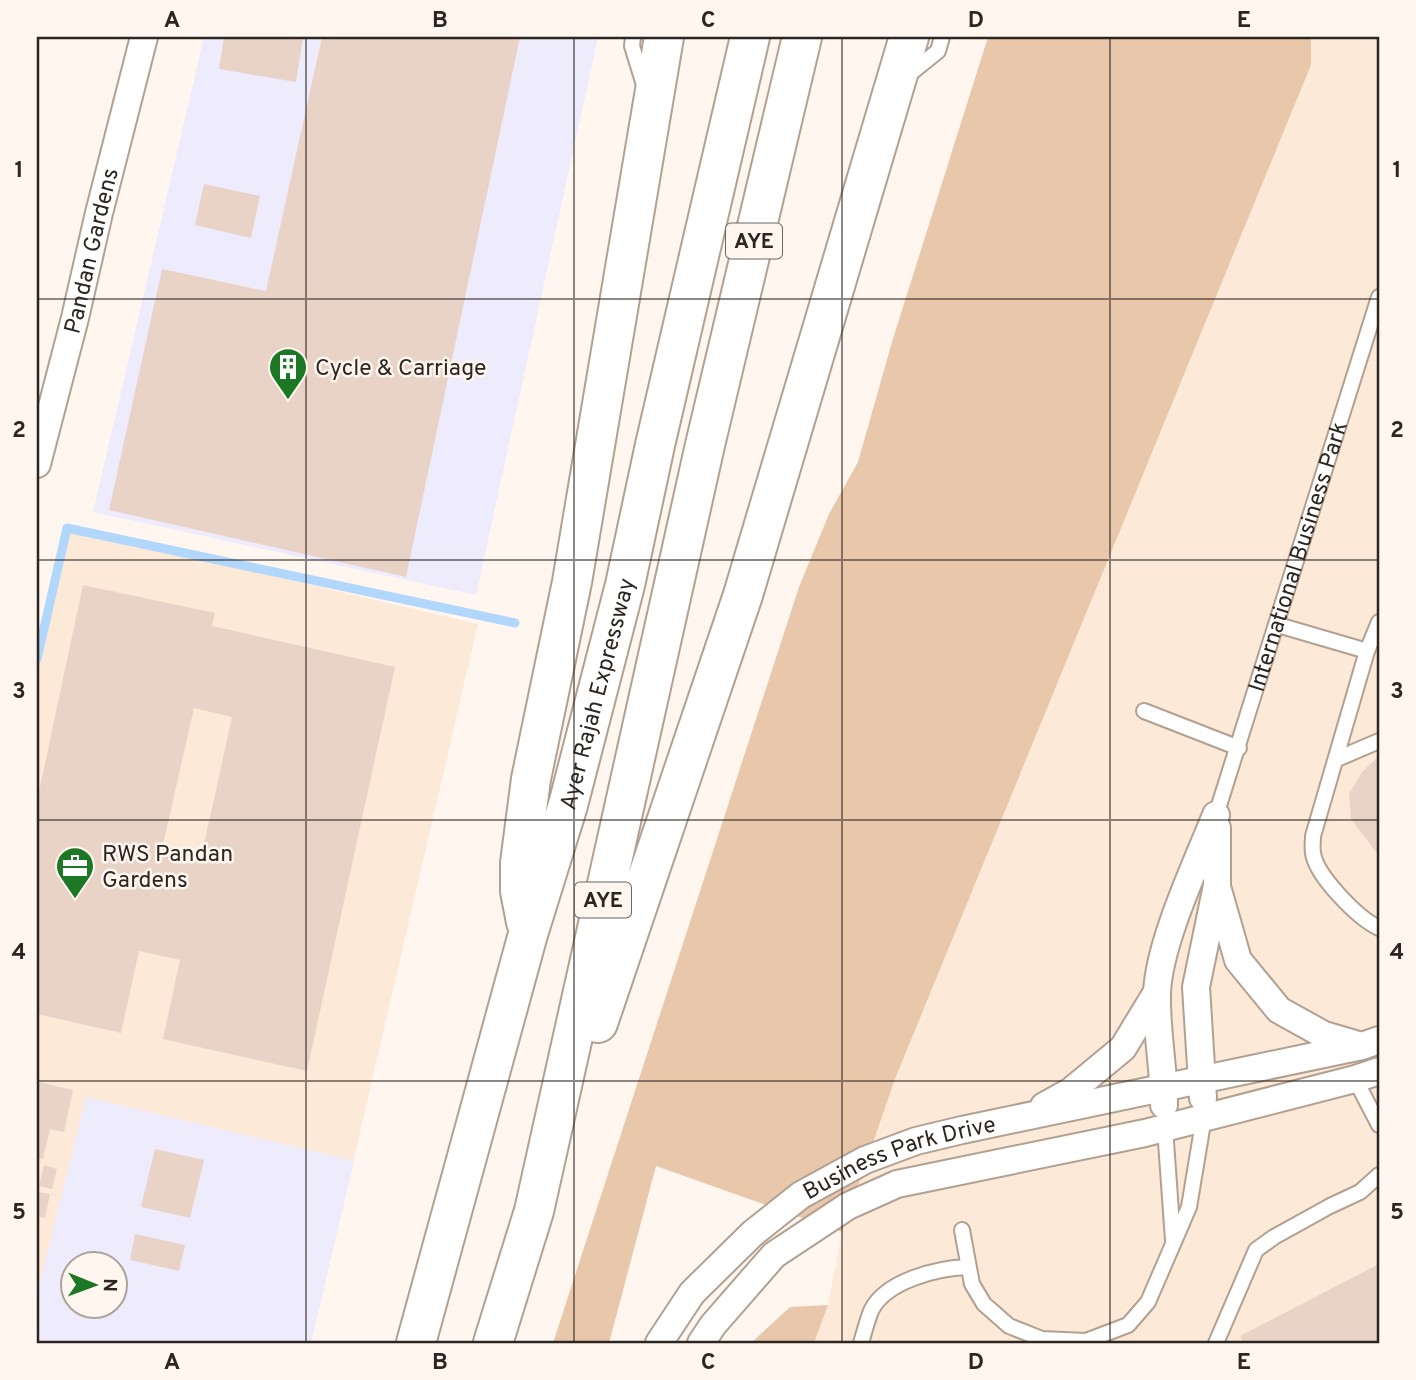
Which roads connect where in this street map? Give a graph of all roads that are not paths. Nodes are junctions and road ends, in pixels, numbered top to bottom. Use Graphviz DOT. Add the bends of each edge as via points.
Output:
graph roads {
  1 [pos="144,37"];
  2 [pos="633,37"];
  3 [pos="664,37"];
  4 [pos="750,37"];
  5 [pos="802,37"];
  6 [pos="909,37"];
  7 [pos="942,37"];
  8 [pos="894,87"];
  9 [pos="652,113"];
  10 [pos="1379,297"];
  11 [pos="37,464"];
  12 [pos="1379,624"];
  13 [pos="1278,625"];
  14 [pos="1367,651"];
  15 [pos="1144,711"];
  16 [pos="1379,741"];
  17 [pos="1239,748"];
  18 [pos="1337,758"];
  19 [pos="1216,815"];
  20 [pos="1217,885"];
  21 [pos="1379,928"];
  22 [pos="528,934"];
  23 [pos="1157,992"];
  24 [pos="1371,1043"];
  25 [pos="1367,1075"];
  26 [pos="1203,1080"];
  27 [pos="1164,1088"];
  28 [pos="1028,1116"];
  29 [pos="1204,1117"];
  30 [pos="1379,1125"];
  31 [pos="1165,1128"];
  32 [pos="1379,1175"];
  33 [pos="534,1211"];
  34 [pos="962,1230"];
  35 [pos="1173,1241"];
  36 [pos="968,1267"];
  37 [pos="416,1343"];
  38 [pos="493,1343"];
  39 [pos="659,1343"];
  40 [pos="701,1343"];
  41 [pos="861,1343"];
  42 [pos="1216,1343"];
  1 -- 11 [label="street, Pandan Gardens"];
  2 -- 9 [label="lane"];
  3 -- 9 [label="highway"];
  4 -- 22 [label="highway, Ayer Rajah Expressway / AYE" via="625,585 568,805"];
  5 -- 33 [label="highway, AYE" via="705,445"];
  6 -- 8 [label="highway"];
  7 -- 8 [label="lane" via="938,51"];
  8 -- 33 [label="highway" via="743,595"];
  9 -- 22 [label="highway" via="572,582 534,759 520,863"];
  10 -- 13 [label="lane, International Business Park"];
  12 -- 14 [label="lane"];
  13 -- 14 [label="lane"];
  13 -- 17 [label="lane, International Business Park"];
  14 -- 18 [label="lane"];
  15 -- 17 [label="lane"];
  16 -- 18 [label="lane"];
  17 -- 19 [label="lane, International Business Park"];
  18 -- 21 [label="lane" via="1313,835 1313,855 1326,880 1369,924"];
  19 -- 20 [label="street, International Business Park"];
  19 -- 23 [label="street, International Business Park" via="1171,933"];
  20 -- 24 [label="street" via="1238,960 1279,1010 1324,1035"];
  20 -- 26 [label="street, International Business Park" via="1196,987"];
  22 -- 37 [label="highway, Ayer Rajah Expressway / AYE"];
  23 -- 27 [label="street, International Business Park"];
  23 -- 28 [label="street" via="1123,1048 1071,1091"];
  24 -- 26 [label="street"];
  25 -- 29 [label="street"];
  25 -- 30 [label="lane"];
  26 -- 27 [label="street, Business Park Drive"];
  26 -- 29 [label="street, International Business Park"];
  27 -- 28 [label="street, Business Park Drive"];
  27 -- 31 [label="street, International Business Park"];
  28 -- 39 [label="street, Business Park Drive" via="916,1141 865,1160 801,1195 753,1233 692,1293"];
  29 -- 31 [label="street, Business Park Drive"];
  29 -- 35 [label="lane" via="1189,1208"];
  31 -- 35 [label="lane"];
  31 -- 40 [label="street, Business Park Drive" via="897,1184 848,1206 774,1255"];
  32 -- 42 [label="lane" via="1360,1192 1256,1250"];
  33 -- 38 [label="highway, AYE"];
  34 -- 36 [label="lane"];
  35 -- 36 [label="lane" via="1148,1302 1128,1325 1086,1340 1042,1339 1009,1326 985,1304"];
  36 -- 41 [label="lane" via="925,1274 886,1293 872,1310"];
}
